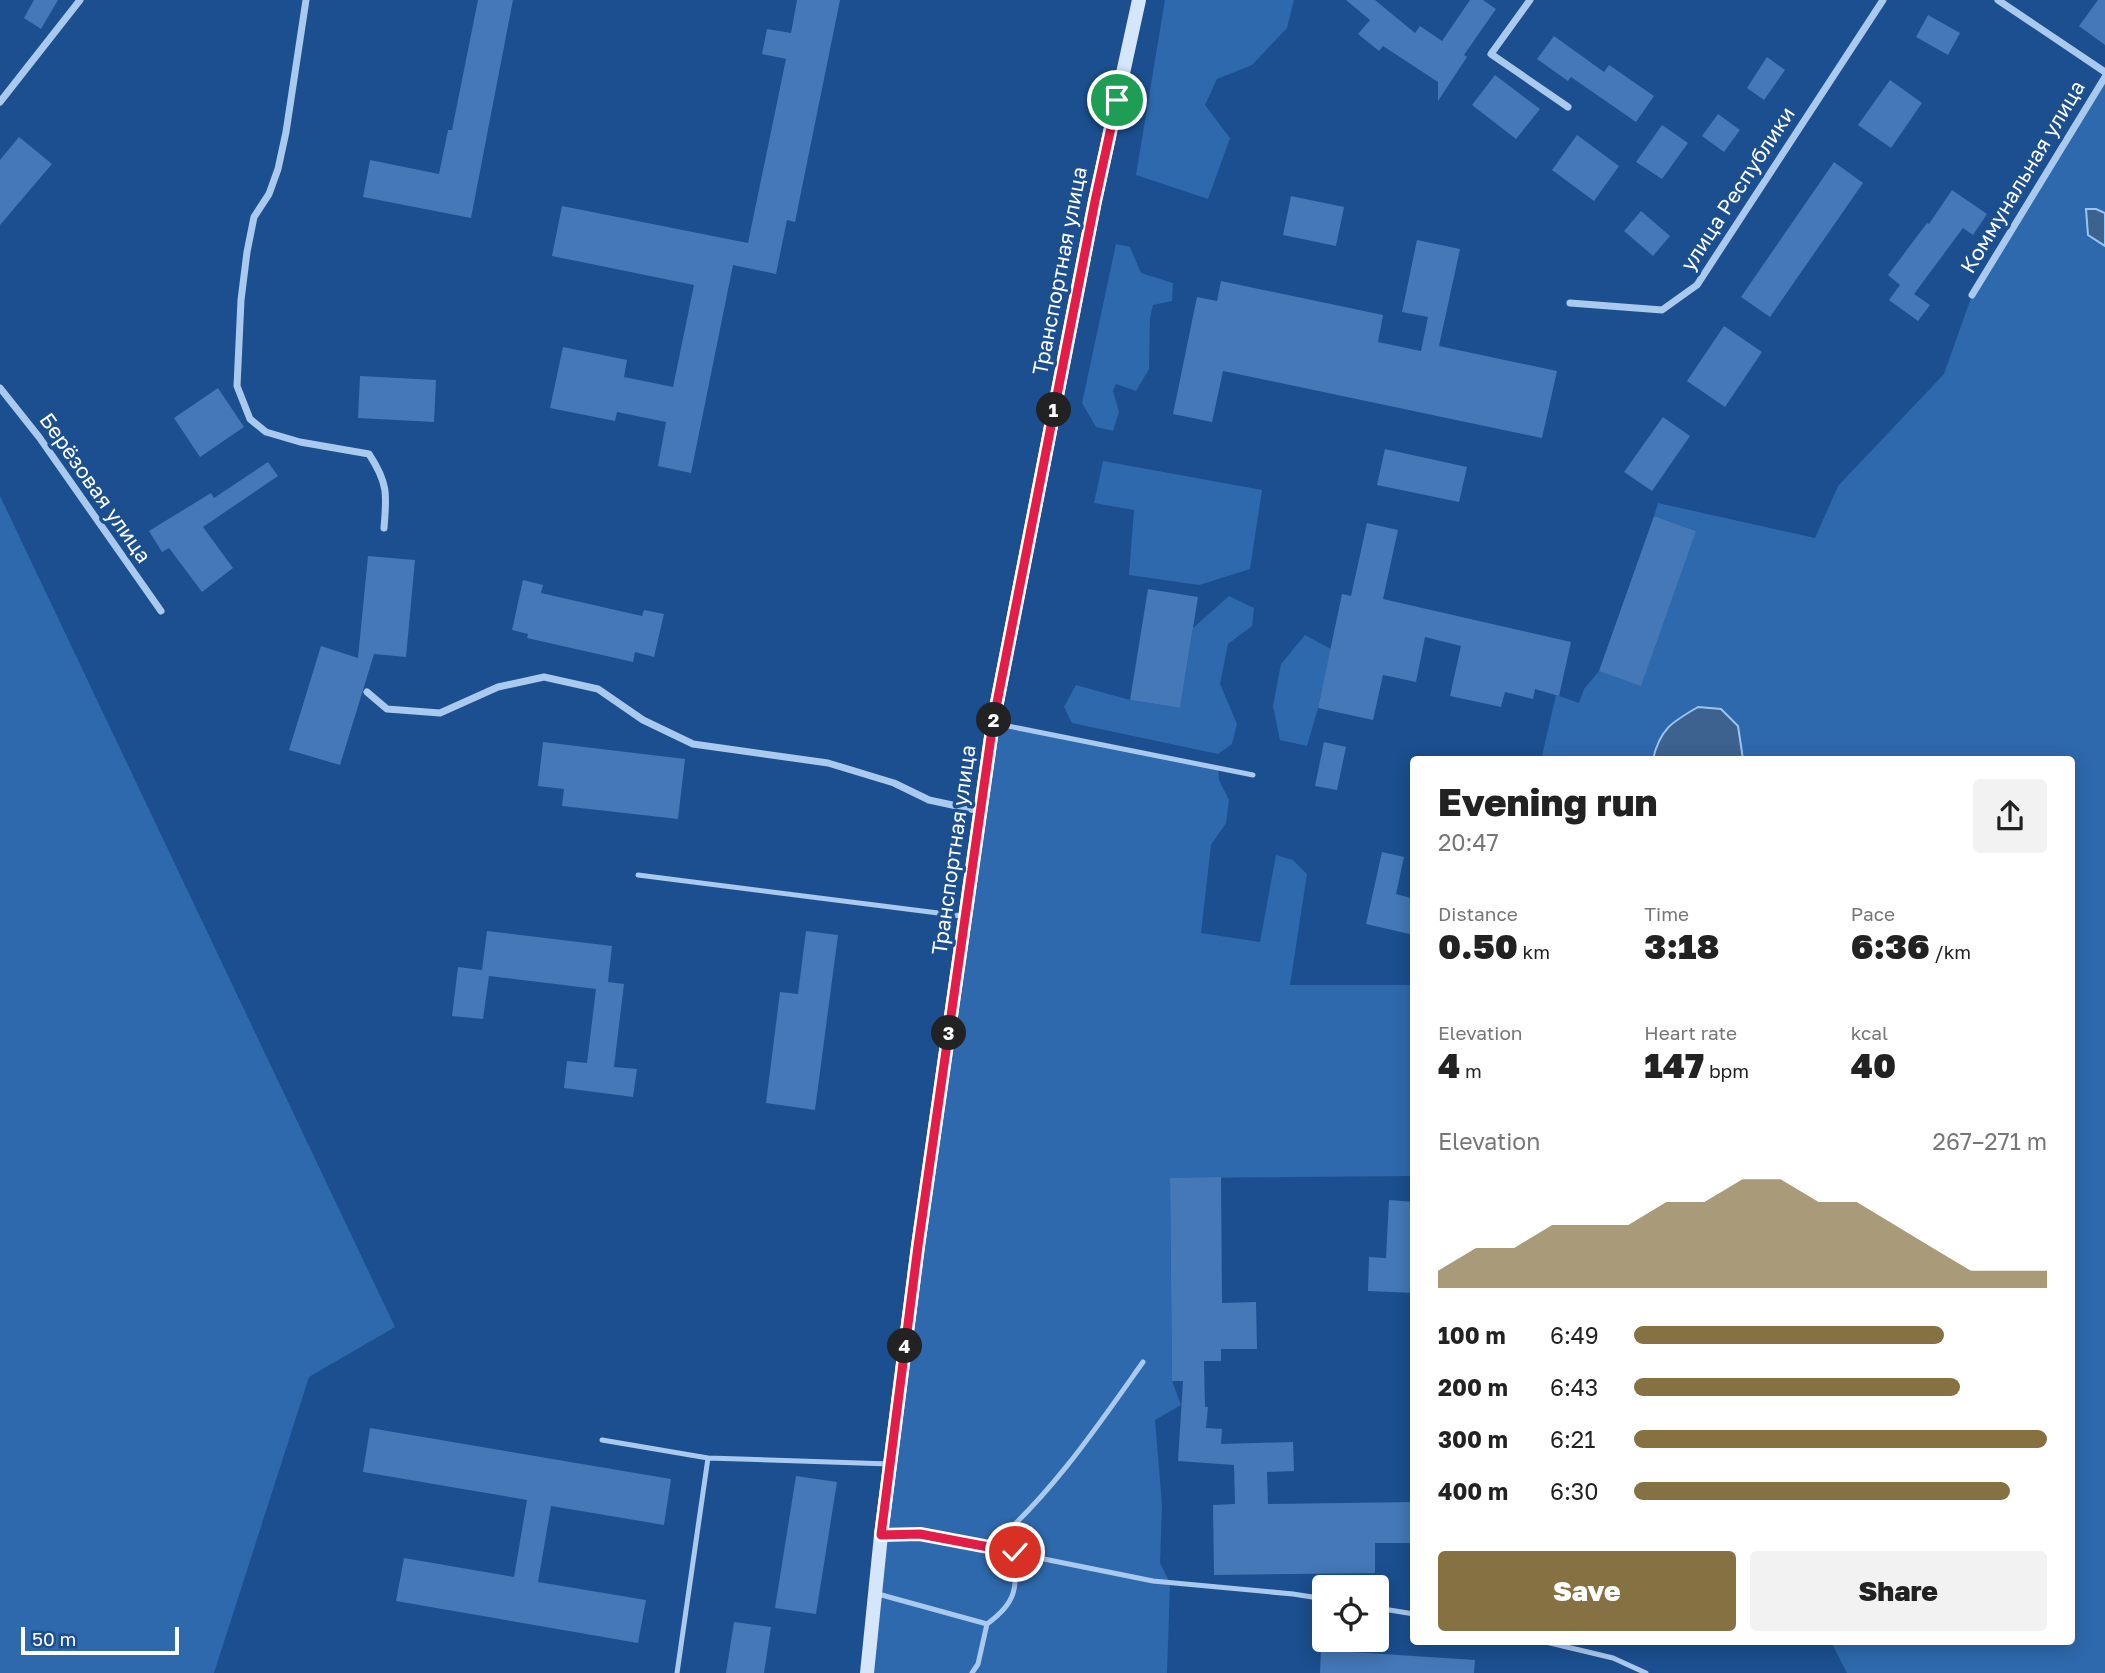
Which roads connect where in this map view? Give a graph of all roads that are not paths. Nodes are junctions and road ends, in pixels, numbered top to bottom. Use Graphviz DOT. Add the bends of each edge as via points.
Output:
graph roads {
  1 [pos="79,0"];
  2 [pos="306,0"];
  3 [pos="1139,0"];
  4 [pos="1530,0"];
  5 [pos="1883,0"];
  6 [pos="1998,0"];
  7 [pos="2105,75"];
  8 [pos="0,102"];
  9 [pos="1568,107"];
  10 [pos="1972,295"];
  11 [pos="1570,303"];
  12 [pos="0,388"];
  13 [pos="384,528"];
  14 [pos="161,611"];
  15 [pos="367,692"];
  16 [pos="993,723"];
  17 [pos="1254,775"];
  18 [pos="981,812"];
  19 [pos="638,875"];
  20 [pos="965,917"];
  21 [pos="1143,1362"];
  22 [pos="602,1440"];
  23 [pos="708,1458"];
  24 [pos="890,1464"];
  25 [pos="881,1535"];
  26 [pos="990,1547"];
  27 [pos="1015,1552"];
  28 [pos="875,1594"];
  29 [pos="1312,1597"];
  30 [pos="1389,1610"];
  31 [pos="1410,1613"];
  32 [pos="987,1624"];
  33 [pos="1559,1645"];
  34 [pos="677,1673"];
  35 [pos="867,1673"];
  36 [pos="972,1673"];
  37 [pos="1646,1673"];
  1 -- 8 [label="street"];
  2 -- 13 [label="street" via="278,169 254,217 247,252 237,386 250,419 266,432 369,454 384,476"];
  3 -- 16 [label="main road, Транспортная улица"];
  4 -- 9 [label="street" via="1491,54"];
  5 -- 11 [label="street, улица Республики" via="1697,285 1662,310"];
  6 -- 7 [label="street"];
  7 -- 10 [label="street, Коммунальная улица"];
  12 -- 14 [label="street, Берёзовая улица"];
  15 -- 18 [label="street" via="387,709 440,712 498,687 544,677 598,689 643,720 692,744 828,764 894,783 929,800"];
  16 -- 17 [label="lane"];
  16 -- 18 [label="main road, Транспортная улица"];
  18 -- 20 [label="main road, Транспортная улица"];
  19 -- 20 [label="lane"];
  20 -- 24 [label="main road, Транспортная улица"];
  21 -- 26 [label="lane" via="1027,1512"];
  22 -- 23 [label="lane"];
  23 -- 24 [label="lane"];
  23 -- 34 [label="lane"];
  24 -- 25 [label="main road, Транспортная улица"];
  25 -- 26 [label="lane" via="920,1534"];
  25 -- 28 [label="main road, Транспортная улица"];
  26 -- 27 [label="lane"];
  27 -- 29 [label="lane" via="1153,1581"];
  27 -- 32 [label="lane" via="1010,1603"];
  28 -- 32 [label="lane"];
  28 -- 35 [label="main road, Транспортная улица"];
  30 -- 31 [label="lane"];
  32 -- 36 [label="lane"];
  33 -- 37 [label="lane" via="1613,1658"];
}
